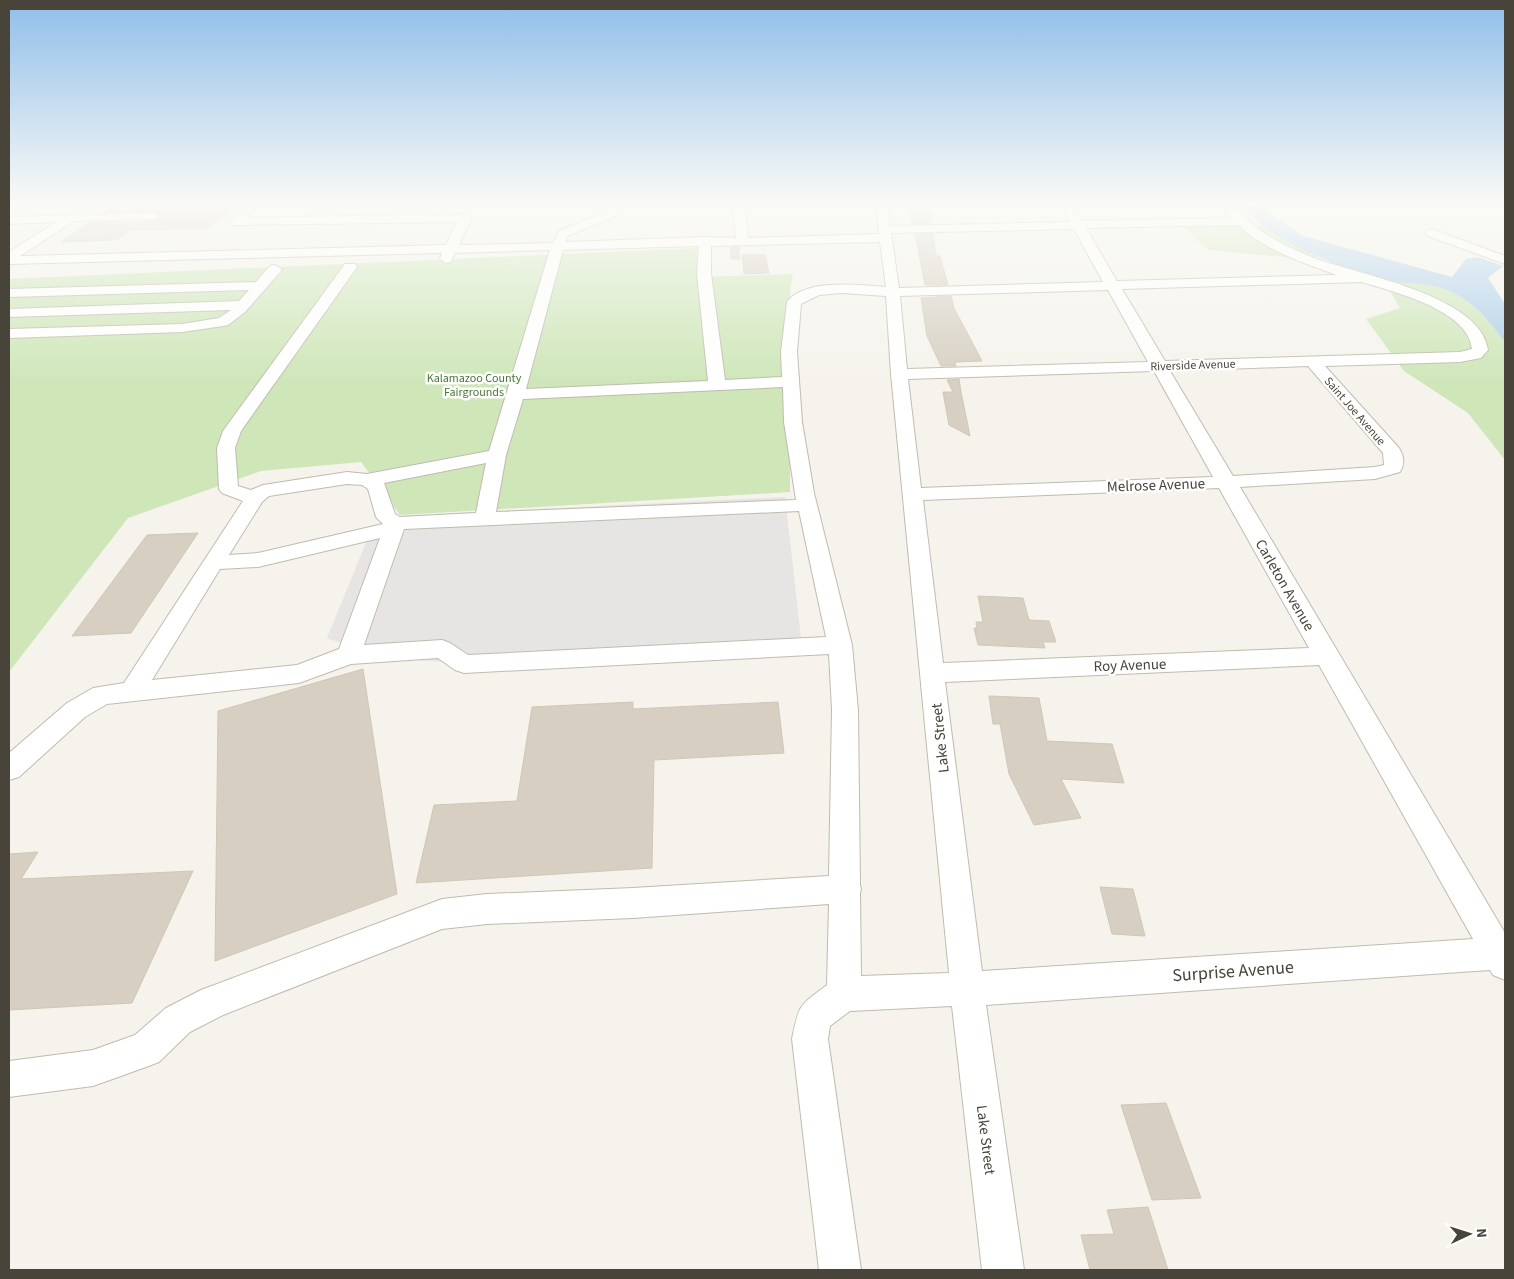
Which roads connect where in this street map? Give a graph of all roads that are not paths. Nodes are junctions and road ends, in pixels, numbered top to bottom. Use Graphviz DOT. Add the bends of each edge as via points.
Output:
graph roads {
  1 [pos="552,265"];
  2 [pos="704,265"];
  3 [pos="889,265"];
  4 [pos="1100,265"];
  5 [pos="1324,265"];
  6 [pos="367,266"];
  7 [pos="331,267"];
  8 [pos="350,267"];
  9 [pos="257,269"];
  10 [pos="1360,278"];
  11 [pos="1111,285"];
  12 [pos="260,286"];
  13 [pos="893,292"];
  14 [pos="9,293"];
  15 [pos="243,305"];
  16 [pos="9,313"];
  17 [pos="9,334"];
  18 [pos="1312,361"];
  19 [pos="1159,366"];
  20 [pos="899,374"];
  21 [pos="791,382"];
  22 [pos="718,385"];
  23 [pos="516,394"];
  24 [pos="497,455"];
  25 [pos="1394,464"];
  26 [pos="367,480"];
  27 [pos="1227,482"];
  28 [pos="913,494"];
  29 [pos="254,498"];
  30 [pos="807,505"];
  31 [pos="485,519"];
  32 [pos="395,526"];
  33 [pos="213,563"];
  34 [pos="840,645"];
  35 [pos="349,655"];
  36 [pos="1326,656"];
  37 [pos="933,673"];
  38 [pos="132,692"];
  39 [pos="9,769"];
  40 [pos="846,889"];
  41 [pos="1502,958"];
  42 [pos="966,988"];
  43 [pos="844,994"];
  44 [pos="9,1079"];
  45 [pos="840,1270"];
  46 [pos="1003,1270"];
  1 -- 23 [label="street"];
  2 -- 22 [label="street"];
  3 -- 13 [label="street, Lake Street"];
  4 -- 11 [label="street, Carleton Avenue"];
  5 -- 10 [label="street"];
  6 -- 8 [label="street"];
  7 -- 8 [label="street"];
  8 -- 29 [label="street" via="232,431 226,448 229,489"];
  9 -- 12 [label="street" via="280,268"];
  10 -- 11 [label="street"];
  10 -- 18 [label="street, Riverside Avenue" via="1436,304 1466,323 1479,339 1480,350 1469,357"];
  11 -- 13 [label="street"];
  11 -- 19 [label="street, Carleton Avenue"];
  12 -- 14 [label="street"];
  12 -- 15 [label="street"];
  13 -- 20 [label="street, Lake Street"];
  13 -- 21 [label="street" via="819,291 804,294 794,302 789,352"];
  15 -- 16 [label="street"];
  15 -- 17 [label="street" via="222,322 204,326"];
  18 -- 19 [label="street, Riverside Avenue"];
  18 -- 25 [label="street, Saint Joe Avenue" via="1392,452"];
  19 -- 20 [label="street, Riverside Avenue"];
  19 -- 27 [label="street, Carleton Avenue"];
  20 -- 28 [label="street, Lake Street"];
  21 -- 22 [label="street"];
  21 -- 30 [label="street" via="793,422"];
  22 -- 23 [label="street"];
  23 -- 24 [label="street"];
  24 -- 26 [label="street"];
  24 -- 31 [label="street"];
  25 -- 27 [label="street, Melrose Avenue" via="1386,471"];
  26 -- 29 [label="street" via="347,478 263,491"];
  26 -- 32 [label="street" via="376,486 386,517"];
  27 -- 28 [label="street, Melrose Avenue"];
  27 -- 36 [label="street, Carleton Avenue"];
  28 -- 37 [label="street, Lake Street"];
  29 -- 33 [label="street"];
  30 -- 31 [label="street"];
  30 -- 34 [label="street"];
  31 -- 32 [label="street"];
  32 -- 33 [label="street" via="258,560"];
  32 -- 35 [label="street"];
  33 -- 38 [label="street"];
  34 -- 35 [label="street" via="464,664 442,650"];
  34 -- 40 [label="street" via="845,710"];
  35 -- 38 [label="street" via="299,674"];
  36 -- 37 [label="street, Roy Avenue"];
  36 -- 41 [label="street, Carleton Avenue"];
  37 -- 42 [label="street, Lake Street"];
  38 -- 39 [label="street" via="102,695 76,710"];
  40 -- 43 [label="street"];
  40 -- 44 [label="street" via="442,914 213,1002 178,1020 146,1049 93,1068"];
  41 -- 42 [label="street, Surprise Avenue"];
  42 -- 43 [label="street, Surprise Avenue"];
  42 -- 46 [label="street, Lake Street"];
  43 -- 45 [label="street" via="814,1016 810,1039"];
}
